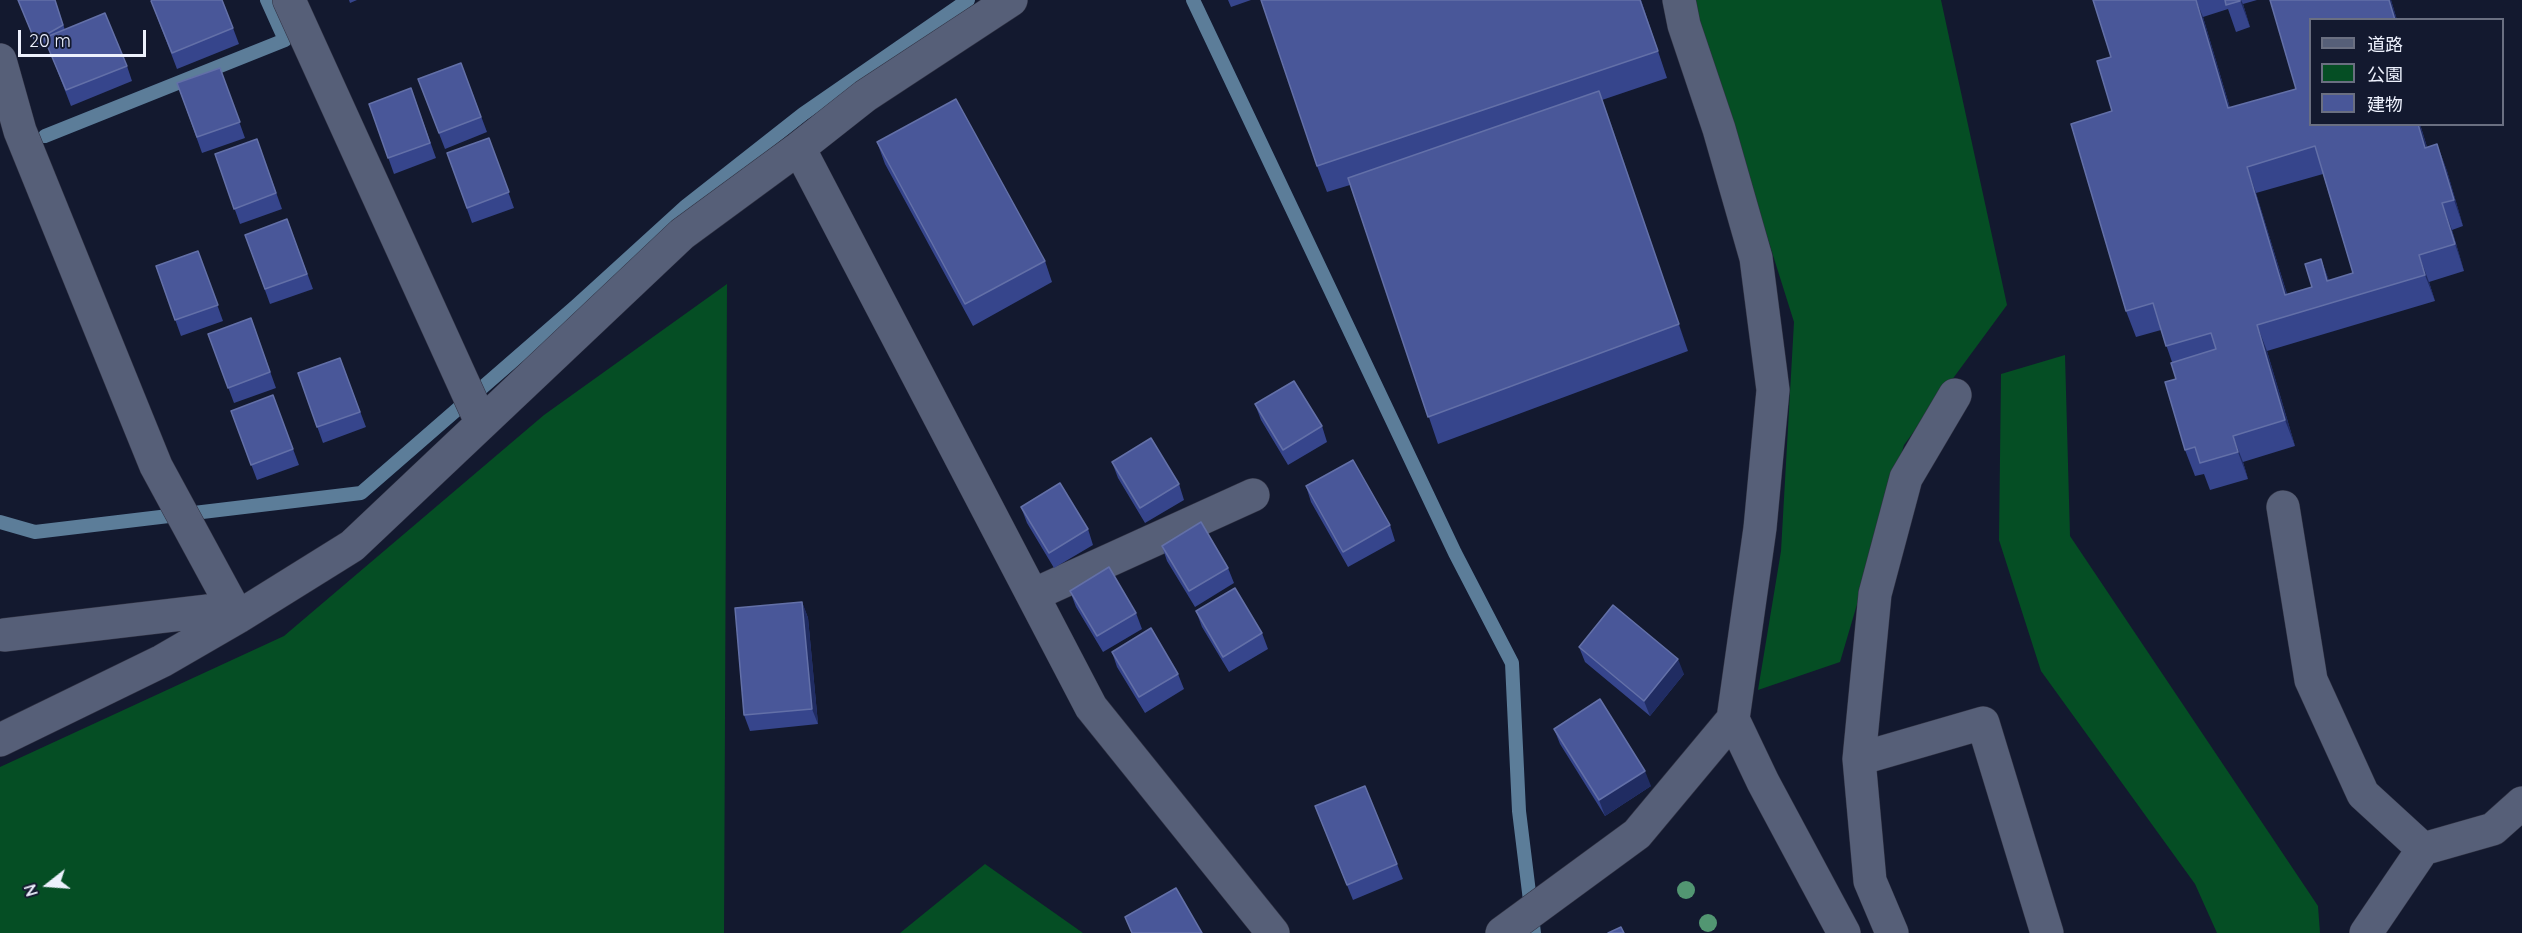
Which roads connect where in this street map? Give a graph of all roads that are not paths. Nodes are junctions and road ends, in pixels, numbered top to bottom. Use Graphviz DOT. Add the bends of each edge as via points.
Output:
graph roads {
  1 [pos="289,0"];
  2 [pos="1011,0"];
  3 [pos="1679,0"];
  4 [pos="0,60"];
  5 [pos="799,148"];
  6 [pos="1955,395"];
  7 [pos="481,421"];
  8 [pos="1253,495"];
  9 [pos="2283,507"];
  10 [pos="1033,595"];
  11 [pos="236,613"];
  12 [pos="4,635"];
  13 [pos="1733,719"];
  14 [pos="0,740"];
  15 [pos="1859,759"];
  16 [pos="2522,803"];
  17 [pos="2423,849"];
  18 [pos="1504,931"];
  19 [pos="1273,933"];
  20 [pos="1844,933"];
  21 [pos="1892,933"];
  22 [pos="2047,933"];
  23 [pos="2366,933"];
  1 -- 7 [label="street"];
  2 -- 5 [label="street" via="865,96"];
  3 -- 13 [label="street" via="1756,258 1773,390 1760,528"];
  4 -- 11 [label="street" via="20,131 156,466"];
  5 -- 7 [label="street" via="681,234"];
  5 -- 10 [label="street"];
  6 -- 15 [label="street" via="1906,478 1875,594"];
  7 -- 11 [label="street" via="352,546"];
  8 -- 10 [label="street"];
  9 -- 17 [label="street" via="2312,680 2363,794"];
  10 -- 19 [label="street" via="1091,706"];
  11 -- 12 [label="street"];
  11 -- 14 [label="street" via="162,661"];
  13 -- 18 [label="street" via="1637,834"];
  13 -- 20 [label="street"];
  15 -- 21 [label="street" via="1870,880"];
  15 -- 22 [label="street" via="1983,723"];
  16 -- 17 [label="street" via="2493,829"];
  17 -- 23 [label="street"];
}
